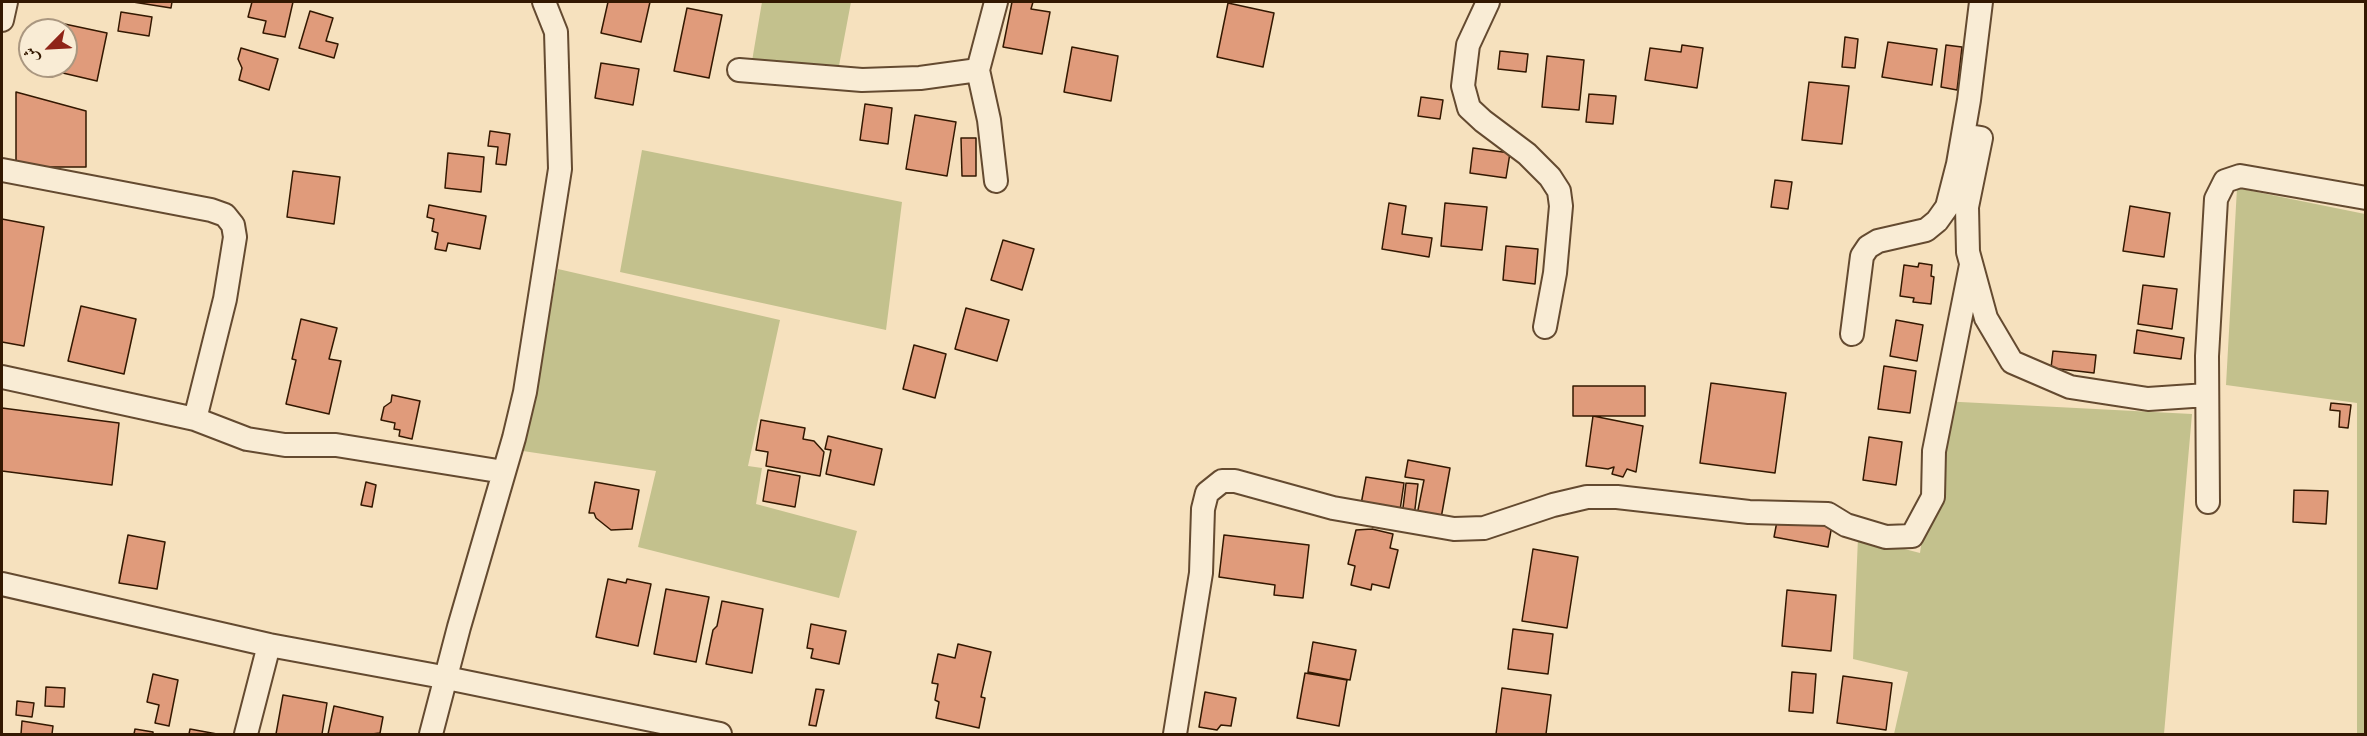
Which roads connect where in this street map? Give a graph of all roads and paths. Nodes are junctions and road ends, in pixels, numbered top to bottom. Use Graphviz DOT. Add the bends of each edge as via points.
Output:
graph roads {
  1 [pos="6,2"];
  2 [pos="544,2"];
  3 [pos="996,2"];
  4 [pos="1488,2"];
  5 [pos="1981,2"];
  6 [pos="2,20"];
  7 [pos="739,69"];
  8 [pos="978,70"];
  9 [pos="1963,135"];
  10 [pos="2,170"];
  11 [pos="996,181"];
  12 [pos="2366,198"];
  13 [pos="1971,265"];
  14 [pos="1545,327"];
  15 [pos="1852,334"];
  16 [pos="2,377"];
  17 [pos="2207,395"];
  18 [pos="195,419"];
  19 [pos="504,472"];
  20 [pos="2208,502"];
  21 [pos="2,584"];
  22 [pos="269,645"];
  23 [pos="446,678"];
  24 [pos="246,735"];
  25 [pos="431,735"];
  26 [pos="720,735"];
  27 [pos="1175,735"];
  1 -- 6 [label="street"];
  2 -- 19 [label="street" via="556,32 560,169 525,392"];
  3 -- 8 [label="street"];
  4 -- 14 [label="street" via="1468,45 1463,86 1469,108 1527,154 1559,191 1555,273"];
  5 -- 9 [label="street"];
  7 -- 8 [label="street" via="862,80"];
  8 -- 11 [label="street"];
  9 -- 13 [label="street" via="1981,138 1967,207"];
  9 -- 15 [label="street" via="1947,207 1937,221 1926,230 1878,241 1862,256"];
  10 -- 18 [label="street" via="211,210 225,215 233,225 236,237 225,299"];
  12 -- 17 [label="street" via="2259,178 2240,176 2225,181 2216,199 2214,218"];
  13 -- 17 [label="street" via="1986,318 2012,362 2070,387 2148,399"];
  13 -- 27 [label="street" via="1934,451 1933,497 1912,536 1886,537 1846,525 1828,514 1749,512 1617,497 1587,497 1484,528 1454,529 1333,508 1222,481 1208,493 1203,509 1201,573"];
  16 -- 18 [label="street"];
  17 -- 20 [label="street"];
  18 -- 19 [label="street" via="247,439 285,445 336,445"];
  19 -- 23 [label="street"];
  21 -- 22 [label="street"];
  22 -- 23 [label="street"];
  22 -- 24 [label="street"];
  23 -- 25 [label="street"];
  23 -- 26 [label="street"];
}
